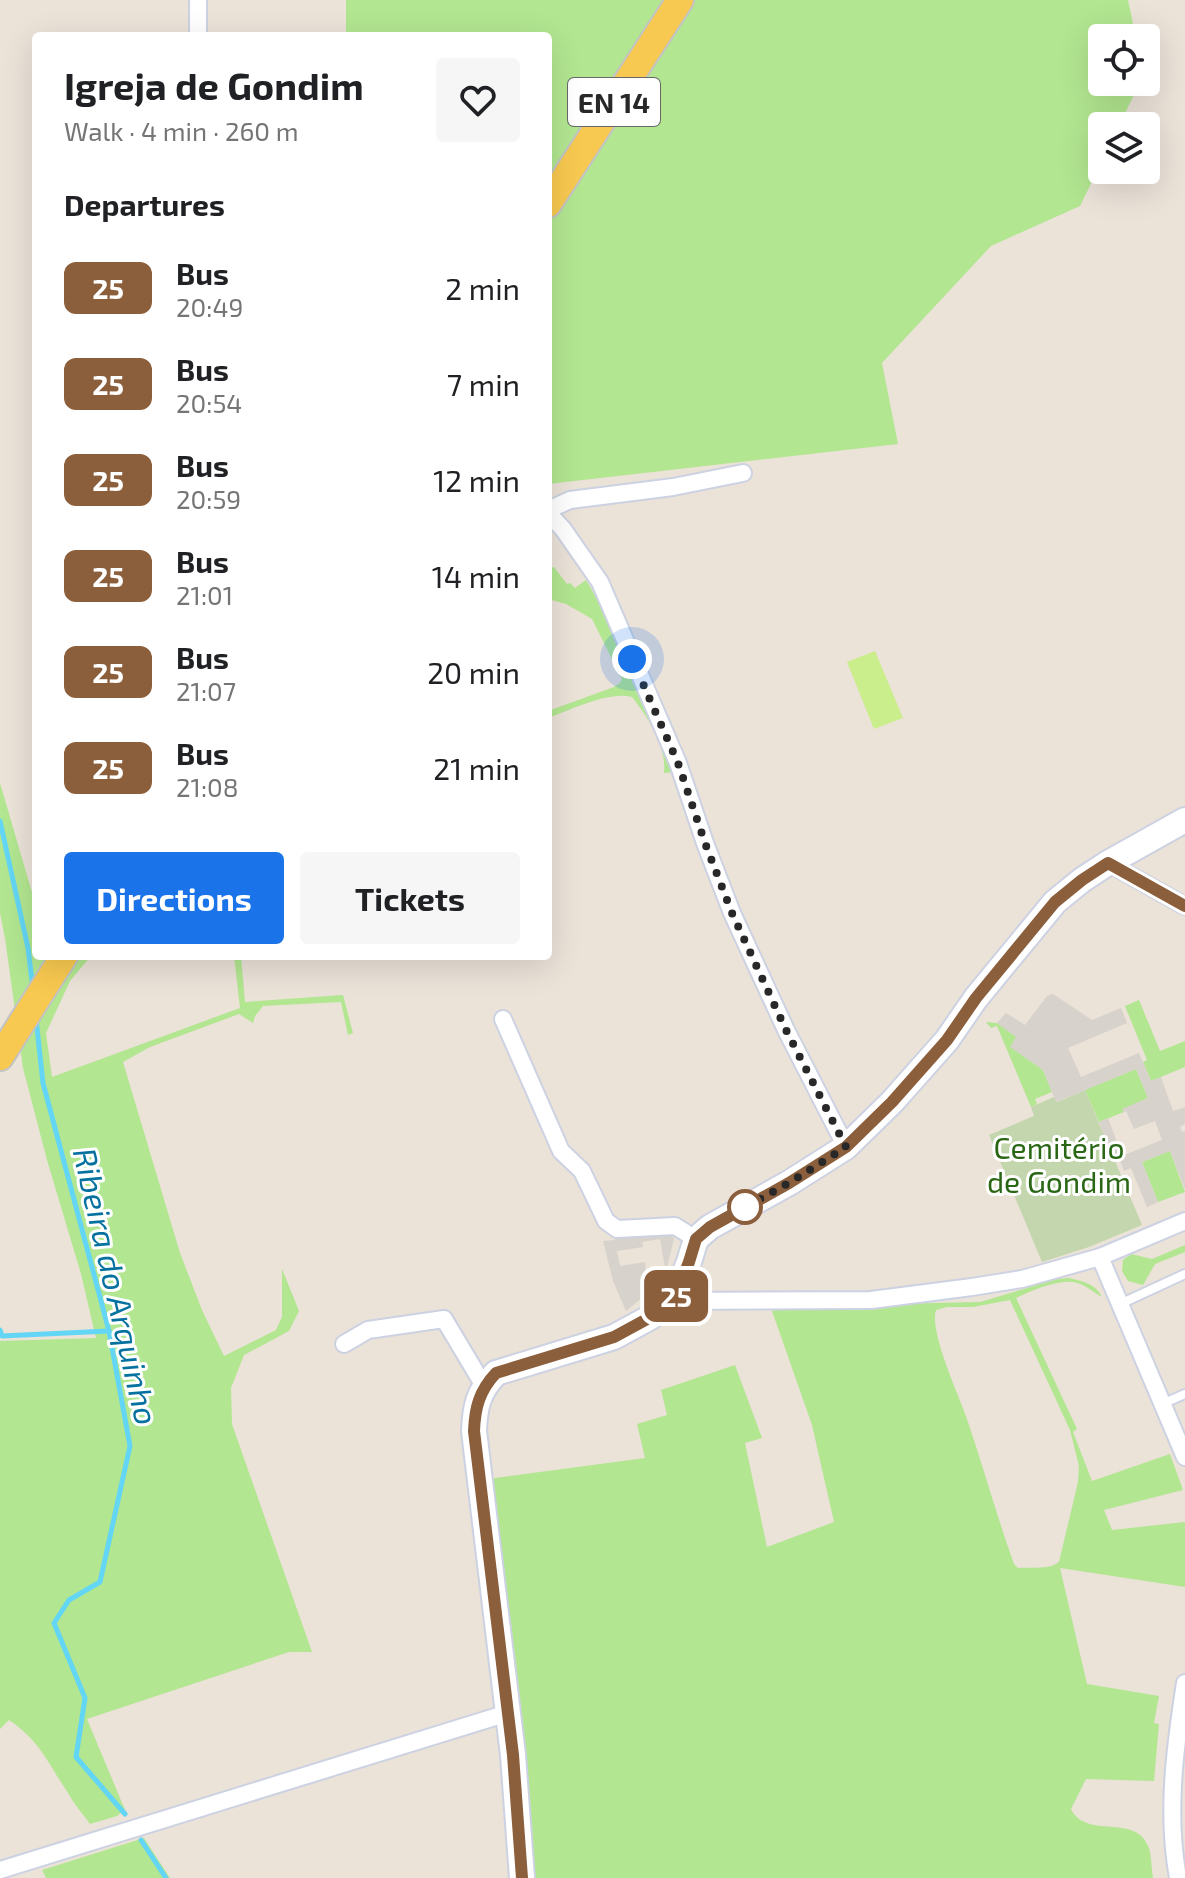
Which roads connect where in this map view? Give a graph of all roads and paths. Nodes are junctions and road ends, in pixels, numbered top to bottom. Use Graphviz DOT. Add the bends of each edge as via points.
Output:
graph roads {
  1 [pos="198,0"];
  2 [pos="680,0"];
  3 [pos="198,32"];
  4 [pos="552,198"];
  5 [pos="743,473"];
  6 [pos="552,510"];
  7 [pos="552,517"];
  8 [pos="1185,820"];
  9 [pos="1108,863"];
  10 [pos="1185,906"];
  11 [pos="61,960"];
  12 [pos="503,1019"];
  13 [pos="0,1057"];
  14 [pos="846,1147"];
  15 [pos="1185,1221"];
  16 [pos="696,1239"];
  17 [pos="1100,1257"];
  18 [pos="1185,1274"];
  19 [pos="674,1301"];
  20 [pos="1120,1304"];
  21 [pos="344,1344"];
  22 [pos="484,1386"];
  23 [pos="1185,1394"];
  24 [pos="1162,1404"];
  25 [pos="1185,1457"];
  26 [pos="1185,1683"];
  27 [pos="508,1713"];
  28 [pos="0,1870"];
  29 [pos="522,1878"];
  30 [pos="1178,1878"];
  1 -- 3 [label="street"];
  2 -- 4 [label="main road, EN 14"];
  5 -- 6 [label="street" via="570,500"];
  7 -- 14 [label="street" via="600,582 678,763 732,913"];
  8 -- 9 [label="street"];
  9 -- 10 [label="street"];
  9 -- 14 [label="street" via="1055,902 947,1040"];
  11 -- 13 [label="main road"];
  12 -- 16 [label="street" via="561,1151 582,1171 606,1221 617,1229 675,1226"];
  14 -- 16 [label="street"];
  15 -- 17 [label="street"];
  16 -- 19 [label="street"];
  17 -- 19 [label="street" via="1022,1279 871,1300"];
  17 -- 20 [label="street"];
  18 -- 20 [label="lane"];
  19 -- 22 [label="street" via="614,1337 496,1373"];
  20 -- 24 [label="street"];
  21 -- 22 [label="street" via="368,1330 444,1319"];
  22 -- 27 [label="street" via="474,1431"];
  23 -- 24 [label="lane"];
  24 -- 25 [label="street"];
  26 -- 30 [label="street" via="1173,1782"];
  27 -- 28 [label="street"];
  27 -- 29 [label="street"];
}
